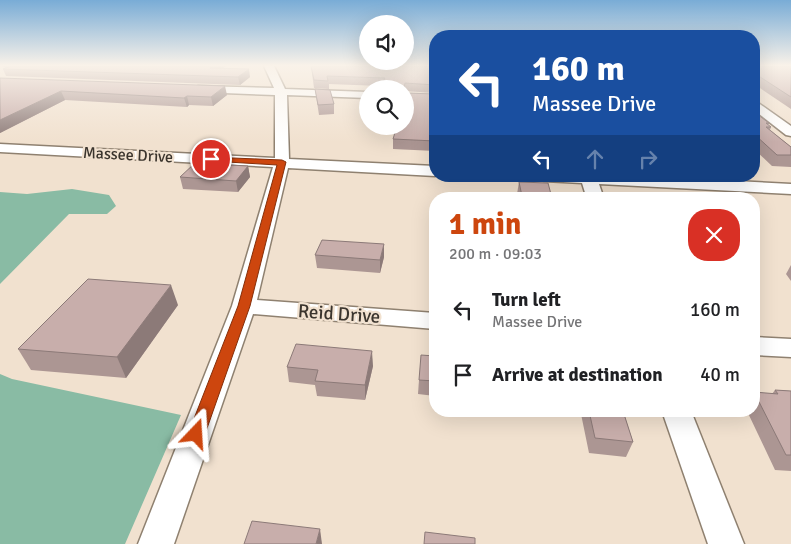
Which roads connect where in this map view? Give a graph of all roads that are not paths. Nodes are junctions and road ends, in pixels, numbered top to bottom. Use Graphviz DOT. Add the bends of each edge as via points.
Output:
graph roads {
  1 [pos="266,91"];
  2 [pos="281,92"];
  3 [pos="359,95"];
  4 [pos="760,108"];
  5 [pos="781,110"];
  6 [pos="760,111"];
  7 [pos="791,132"];
  8 [pos="0,148"];
  9 [pos="282,162"];
  10 [pos="429,170"];
  11 [pos="673,182"];
  12 [pos="791,189"];
  13 [pos="244,306"];
  14 [pos="429,321"];
  15 [pos="760,346"];
  16 [pos="791,348"];
  17 [pos="678,417"];
  18 [pos="156,544"];
  19 [pos="726,544"];
  1 -- 2 [label="street"];
  2 -- 3 [label="street"];
  2 -- 9 [label="street"];
  4 -- 5 [label="street"];
  6 -- 7 [label="street"];
  8 -- 9 [label="street, Massee Drive"];
  9 -- 10 [label="street, Massee Drive"];
  9 -- 13 [label="street"];
  11 -- 12 [label="street"];
  13 -- 14 [label="street, Reid Drive"];
  13 -- 18 [label="street"];
  15 -- 16 [label="street"];
  17 -- 19 [label="street"];
}
